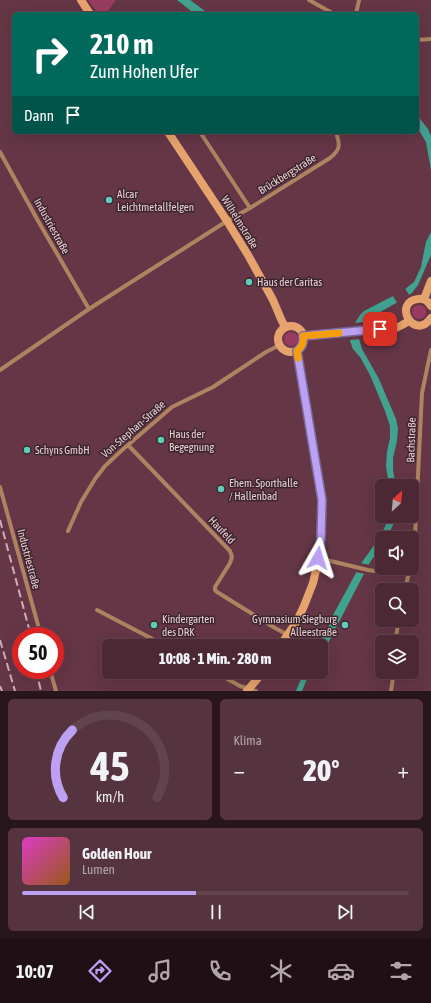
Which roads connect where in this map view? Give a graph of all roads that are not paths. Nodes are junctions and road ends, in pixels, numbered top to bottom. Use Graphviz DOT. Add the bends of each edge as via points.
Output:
graph roads {
  1 [pos="81,0"];
  2 [pos="309,0"];
  3 [pos="359,0"];
  4 [pos="89,12"];
  5 [pos="330,12"];
  6 [pos="356,12"];
  7 [pos="431,39"];
  8 [pos="419,40"];
  9 [pos="169,134"];
  10 [pos="201,134"];
  11 [pos="336,134"];
  12 [pos="0,152"];
  13 [pos="250,208"];
  14 [pos="227,221"];
  15 [pos="431,281"];
  16 [pos="424,299"];
  17 [pos="431,306"];
  18 [pos="89,309"];
  19 [pos="409,321"];
  20 [pos="430,321"];
  21 [pos="286,328"];
  22 [pos="303,336"];
  23 [pos="280,345"];
  24 [pos="431,350"];
  25 [pos="297,351"];
  26 [pos="0,370"];
  27 [pos="128,445"];
  28 [pos="0,487"];
  29 [pos="68,531"];
  30 [pos="416,531"];
  31 [pos="318,558"];
  32 [pos="375,571"];
  33 [pos="97,610"];
  34 [pos="39,627"];
  35 [pos="288,635"];
  36 [pos="153,639"];
  37 [pos="285,639"];
  38 [pos="53,679"];
  39 [pos="228,679"];
  40 [pos="258,679"];
  41 [pos="393,679"];
  42 [pos="251,690"];
  43 [pos="56,691"];
  44 [pos="391,691"];
  1 -- 4 [label="main road"];
  2 -- 5 [label="street"];
  3 -- 6 [label="street"];
  7 -- 8 [label="street"];
  9 -- 14 [label="main road, Wilhelmstraße"];
  10 -- 13 [label="street"];
  11 -- 13 [label="street, Brückbergstraße" via="339,148 337,153"];
  12 -- 18 [label="street, Industriestraße"];
  13 -- 14 [label="street, Brückbergstraße"];
  14 -- 18 [label="street"];
  14 -- 21 [label="main road, Wilhelmstraße" via="261,278"];
  15 -- 16 [label="main road"];
  16 -- 17 [label="main road"];
  16 -- 19 [label="main road" via="415,299 408,304 406,314"];
  18 -- 26 [label="street"];
  19 -- 20 [label="main road" via="415,325"];
  19 -- 22 [label="main road" via="396,328"];
  21 -- 22 [label="main road" via="295,327"];
  21 -- 23 [label="main road" via="278,337"];
  22 -- 25 [label="main road" via="304,343"];
  23 -- 25 [label="main road" via="289,352"];
  23 -- 27 [label="street, Von-Stephan-Straße" via="213,387 172,407"];
  24 -- 30 [label="street, Bachstraße" via="422,393"];
  25 -- 31 [label="main road" via="322,500"];
  27 -- 29 [label="street, Von-Stephan-Straße" via="95,478"];
  27 -- 35 [label="street, Haufeld" via="230,551 230,563 215,590"];
  28 -- 34 [label="street, Industriestraße"];
  31 -- 32 [label="street"];
  31 -- 35 [label="main road" via="313,583"];
  33 -- 36 [label="street"];
  35 -- 37 [label="main road"];
  38 -- 43 [label="street"];
  39 -- 42 [label="street"];
  40 -- 42 [label="main road"];
  41 -- 44 [label="street"];
}
